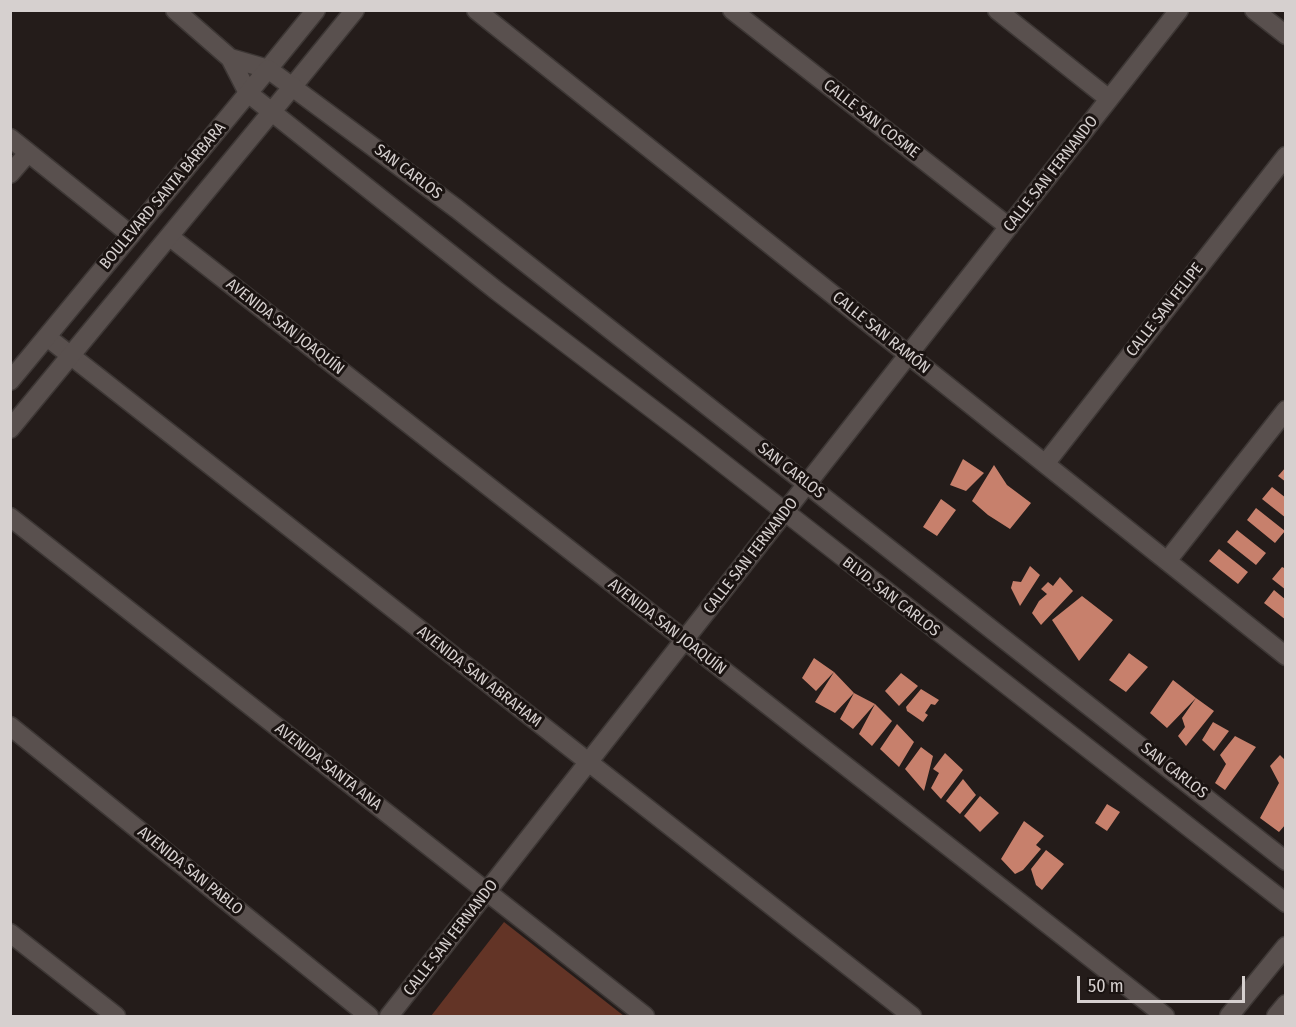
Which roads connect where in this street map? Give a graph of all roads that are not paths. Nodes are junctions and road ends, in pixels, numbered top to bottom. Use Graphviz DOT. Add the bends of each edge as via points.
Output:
graph roads {
  1 [pos="175,10"];
  2 [pos="316,10"];
  3 [pos="355,10"];
  4 [pos="476,10"];
  5 [pos="732,10"];
  6 [pos="997,10"];
  7 [pos="1179,10"];
  8 [pos="1254,10"];
  9 [pos="1286,35"];
  10 [pos="230,58"];
  11 [pos="268,69"];
  12 [pos="293,86"];
  13 [pos="248,93"];
  14 [pos="1109,99"];
  15 [pos="273,112"];
  16 [pos="10,138"];
  17 [pos="28,153"];
  18 [pos="1286,156"];
  19 [pos="10,174"];
  20 [pos="1009,227"];
  21 [pos="131,235"];
  22 [pos="170,237"];
  23 [pos="47,337"];
  24 [pos="908,355"];
  25 [pos="71,356"];
  26 [pos="10,381"];
  27 [pos="1286,410"];
  28 [pos="10,429"];
  29 [pos="1045,464"];
  30 [pos="808,484"];
  31 [pos="784,514"];
  32 [pos="10,517"];
  33 [pos="1167,561"];
  34 [pos="685,640"];
  35 [pos="1286,656"];
  36 [pos="10,726"];
  37 [pos="589,763"];
  38 [pos="1286,861"];
  39 [pos="487,892"];
  40 [pos="1286,903"];
  41 [pos="10,933"];
  42 [pos="1286,946"];
  43 [pos="1286,1004"];
  44 [pos="116,1017"];
  45 [pos="369,1017"];
  46 [pos="389,1017"];
  47 [pos="645,1017"];
  48 [pos="912,1017"];
  49 [pos="1165,1017"];
  50 [pos="1229,1017"];
  51 [pos="1276,1017"];
  1 -- 10 [label="street"];
  2 -- 11 [label="street, BOULEVARD SANTA BÁRBARA"];
  3 -- 12 [label="street"];
  4 -- 24 [label="street, CALLE SAN RAMÓN"];
  5 -- 20 [label="street, CALLE SAN COSME"];
  6 -- 14 [label="street"];
  7 -- 14 [label="street, CALLE SAN FERNANDO"];
  8 -- 9 [label="street"];
  10 -- 11 [label="street, SAN CARLOS"];
  10 -- 13 [label="street"];
  11 -- 12 [label="street, SAN CARLOS"];
  11 -- 13 [label="street, BOULEVARD SANTA BÁRBARA"];
  12 -- 15 [label="street, BOULEVARD SANTA BÁRBARA"];
  12 -- 30 [label="street, SAN CARLOS"];
  13 -- 15 [label="street"];
  13 -- 21 [label="street, BOULEVARD SANTA BÁRBARA"];
  14 -- 20 [label="street, CALLE SAN FERNANDO"];
  15 -- 22 [label="street, BOULEVARD SANTA BÁRBARA"];
  15 -- 31 [label="street, BLVD. SAN CARLOS"];
  16 -- 17 [label="street"];
  17 -- 19 [label="street"];
  17 -- 21 [label="street"];
  18 -- 29 [label="street, CALLE SAN FELIPE"];
  20 -- 24 [label="street, CALLE SAN FERNANDO"];
  21 -- 23 [label="street, BOULEVARD SANTA BÁRBARA"];
  22 -- 25 [label="street, BOULEVARD SANTA BÁRBARA"];
  22 -- 34 [label="street, AVENIDA SAN JOAQUÍN"];
  23 -- 25 [label="street, AVENIDA SAN ABRAHAM"];
  23 -- 26 [label="street, BOULEVARD SANTA BÁRBARA"];
  24 -- 29 [label="street, CALLE SAN RAMÓN"];
  24 -- 30 [label="street, CALLE SAN FERNANDO"];
  25 -- 28 [label="street, BOULEVARD SANTA BÁRBARA"];
  25 -- 37 [label="street, AVENIDA SAN ABRAHAM"];
  27 -- 33 [label="street"];
  29 -- 33 [label="street, CALLE SAN RAMÓN"];
  30 -- 31 [label="street, CALLE SAN FERNANDO"];
  30 -- 38 [label="street, SAN CARLOS"];
  31 -- 34 [label="street, CALLE SAN FERNANDO"];
  31 -- 40 [label="street, BLVD. SAN CARLOS"];
  32 -- 39 [label="street, AVENIDA SANTA ANA"];
  33 -- 35 [label="street, CALLE SAN RAMÓN"];
  34 -- 37 [label="street, CALLE SAN FERNANDO"];
  34 -- 49 [label="street, AVENIDA SAN JOAQUÍN"];
  36 -- 45 [label="street, AVENIDA SAN PABLO"];
  37 -- 39 [label="street, CALLE SAN FERNANDO"];
  37 -- 48 [label="street, AVENIDA SAN ABRAHAM"];
  39 -- 46 [label="street, CALLE SAN FERNANDO"];
  39 -- 47 [label="street, AVENIDA SANTA ANA"];
  41 -- 44 [label="street"];
  42 -- 50 [label="street"];
  43 -- 51 [label="street"];
}
